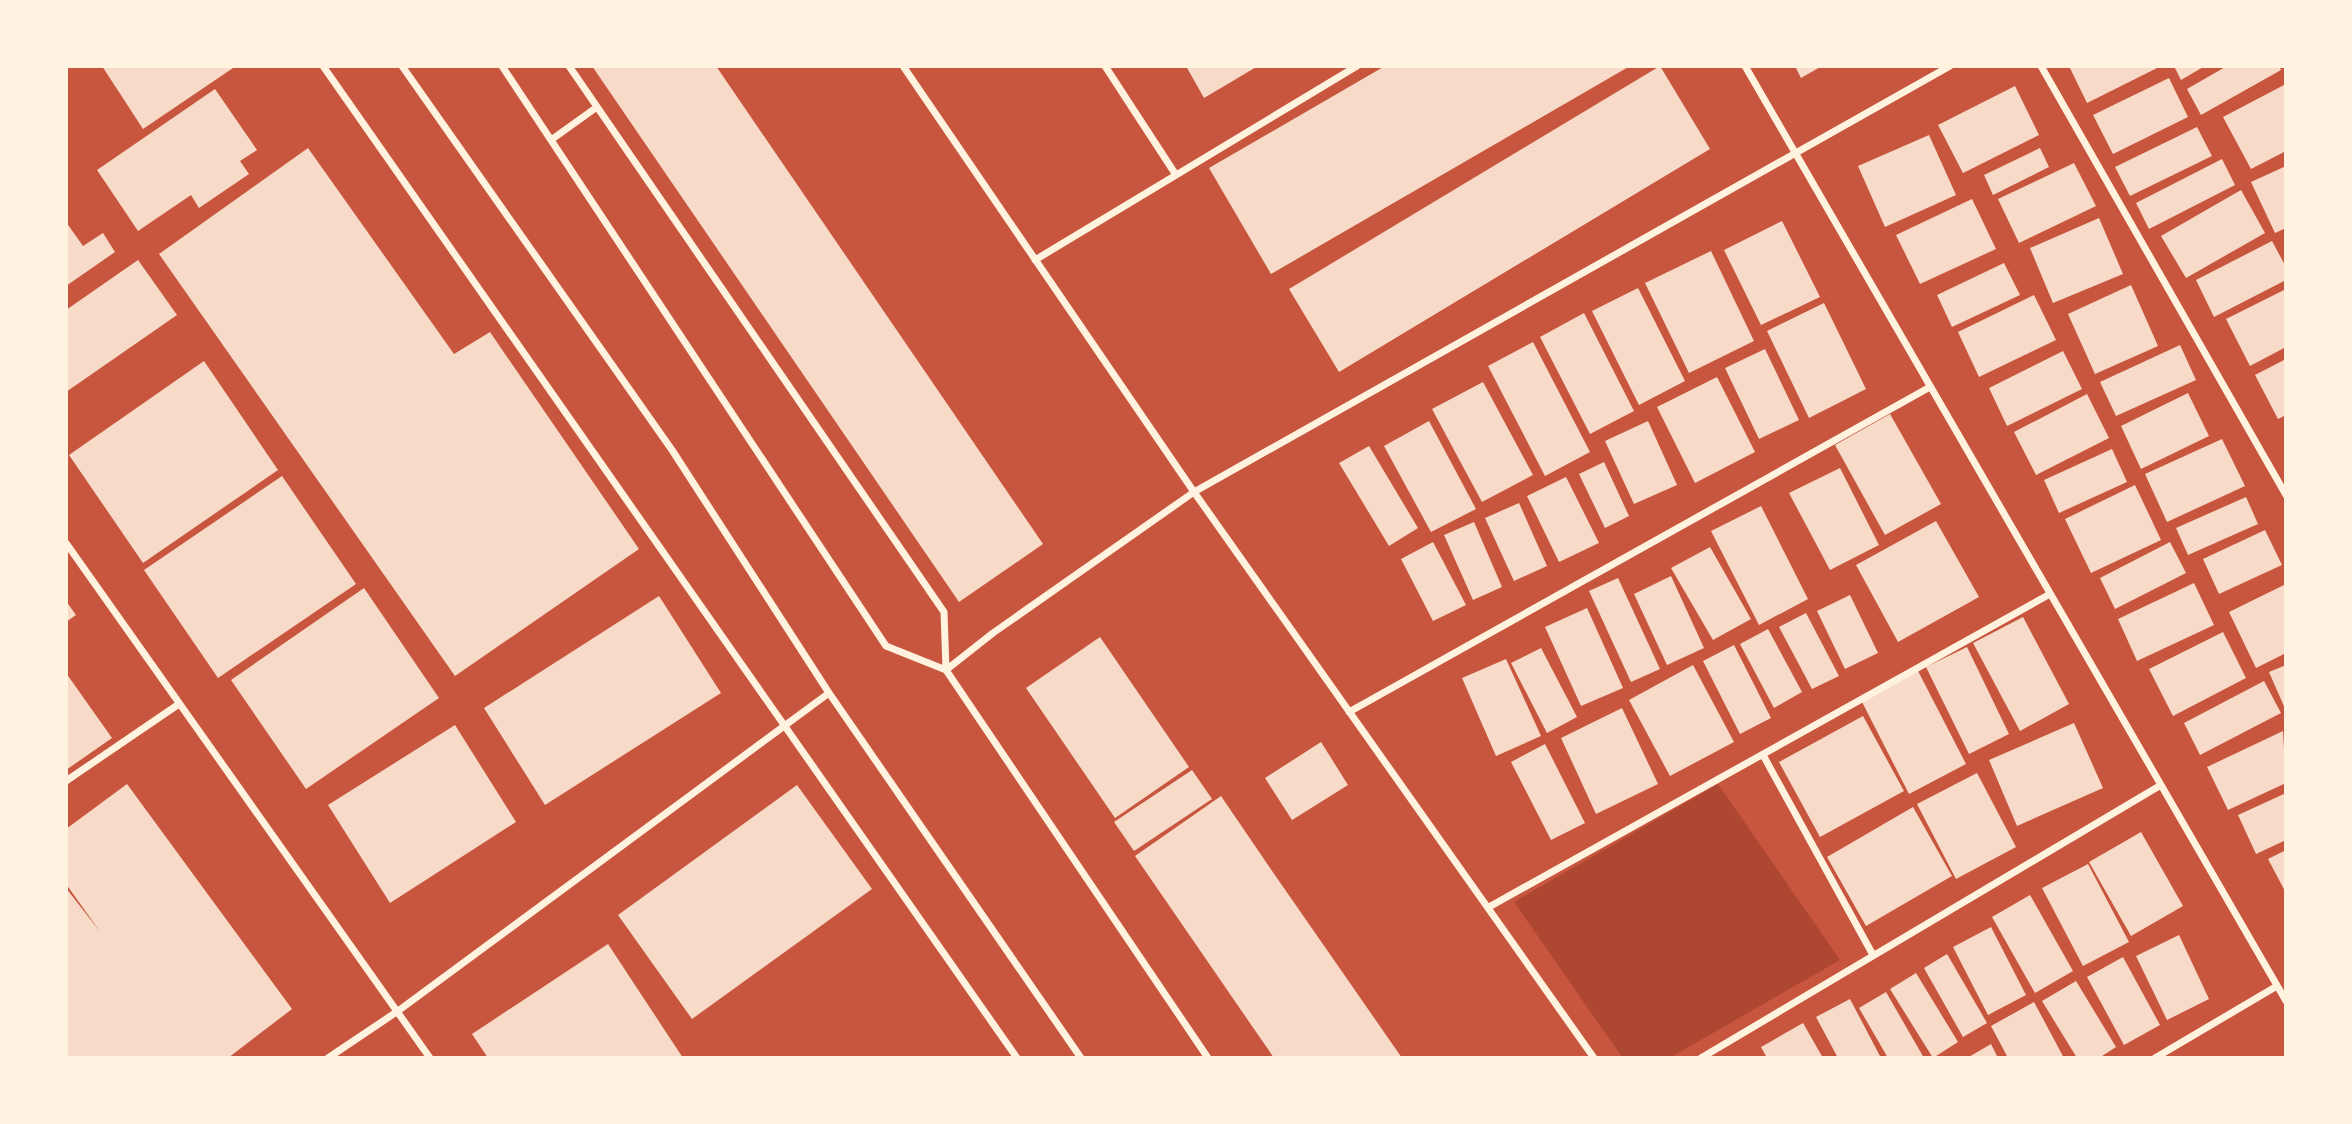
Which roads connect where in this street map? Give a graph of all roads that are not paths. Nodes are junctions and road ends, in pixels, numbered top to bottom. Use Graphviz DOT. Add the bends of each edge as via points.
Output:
graph roads {
  1 [pos="323,66"];
  2 [pos="402,66"];
  3 [pos="502,66"];
  4 [pos="569,66"];
  5 [pos="903,66"];
  6 [pos="1105,66"];
  7 [pos="1357,66"];
  8 [pos="1745,66"];
  9 [pos="1950,66"];
  10 [pos="2041,66"];
  11 [pos="597,107"];
  12 [pos="551,140"];
  13 [pos="1795,152"];
  14 [pos="1175,175"];
  15 [pos="1035,260"];
  16 [pos="1930,387"];
  17 [pos="1194,492"];
  18 [pos="2286,495"];
  19 [pos="66,543"];
  20 [pos="2050,594"];
  21 [pos="946,670"];
  22 [pos="829,693"];
  23 [pos="179,704"];
  24 [pos="1349,712"];
  25 [pos="784,729"];
  26 [pos="1763,755"];
  27 [pos="66,781"];
  28 [pos="2161,785"];
  29 [pos="1489,907"];
  30 [pos="1873,955"];
  31 [pos="2277,986"];
  32 [pos="2286,1001"];
  33 [pos="398,1011"];
  34 [pos="328,1058"];
  35 [pos="430,1058"];
  36 [pos="1017,1058"];
  37 [pos="1081,1058"];
  38 [pos="1208,1058"];
  39 [pos="1594,1058"];
  40 [pos="1701,1058"];
  41 [pos="2155,1058"];
  1 -- 25 [label="street"];
  2 -- 22 [label="street" via="671,450"];
  3 -- 12 [label="street"];
  4 -- 11 [label="street"];
  5 -- 15 [label="street"];
  6 -- 14 [label="street"];
  7 -- 14 [label="street"];
  8 -- 13 [label="street"];
  9 -- 13 [label="street"];
  10 -- 18 [label="street"];
  11 -- 12 [label="street"];
  11 -- 21 [label="street" via="944,612"];
  12 -- 21 [label="street" via="886,646"];
  13 -- 16 [label="street"];
  13 -- 17 [label="street"];
  14 -- 15 [label="street"];
  15 -- 17 [label="street"];
  16 -- 20 [label="street"];
  16 -- 24 [label="street"];
  17 -- 21 [label="street"];
  17 -- 24 [label="street"];
  19 -- 23 [label="street"];
  20 -- 26 [label="street"];
  20 -- 28 [label="street"];
  21 -- 38 [label="street"];
  22 -- 25 [label="street"];
  22 -- 37 [label="street"];
  23 -- 27 [label="street"];
  23 -- 33 [label="street"];
  24 -- 29 [label="street"];
  25 -- 33 [label="street"];
  25 -- 36 [label="street"];
  26 -- 29 [label="street"];
  26 -- 30 [label="street"];
  28 -- 30 [label="street"];
  28 -- 31 [label="street"];
  29 -- 39 [label="street"];
  30 -- 40 [label="street"];
  31 -- 32 [label="street"];
  31 -- 41 [label="street"];
  33 -- 34 [label="street"];
  33 -- 35 [label="street"];
}
